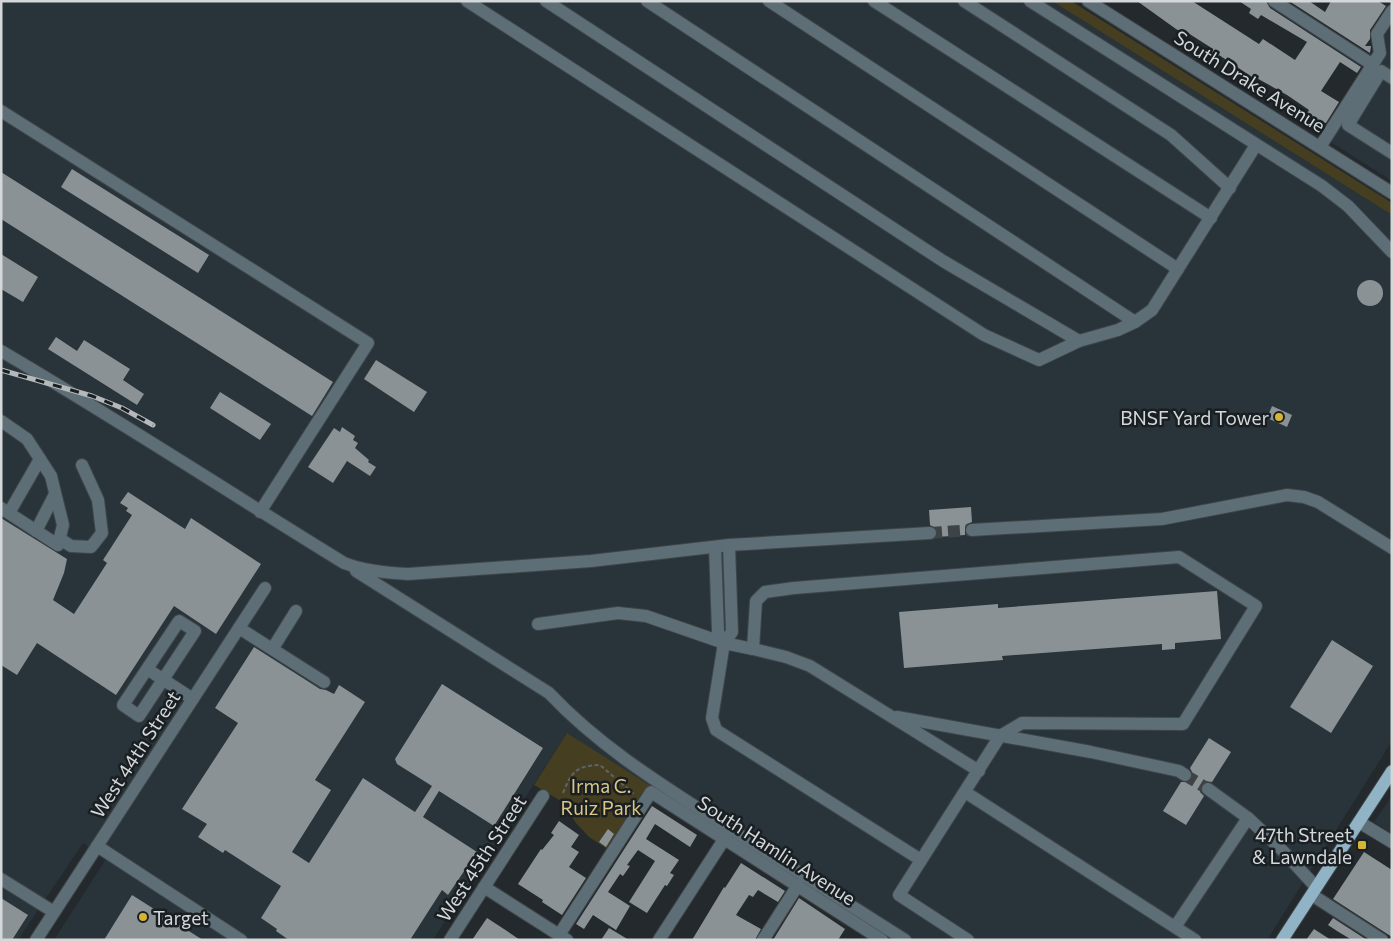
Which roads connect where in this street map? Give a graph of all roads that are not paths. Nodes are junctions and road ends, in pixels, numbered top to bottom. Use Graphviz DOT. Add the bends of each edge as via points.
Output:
graph roads {
  1 [pos="467,1"];
  2 [pos="546,1"];
  3 [pos="647,1"];
  4 [pos="769,1"];
  5 [pos="874,1"];
  6 [pos="964,1"];
  7 [pos="1030,1"];
  8 [pos="1088,1"];
  9 [pos="1274,1"];
  10 [pos="1392,11"];
  11 [pos="1373,65"];
  12 [pos="1392,78"];
  13 [pos="1,111"];
  14 [pos="1256,145"];
  15 [pos="1320,147"];
  16 [pos="1392,153"];
  17 [pos="1230,188"];
  18 [pos="1392,192"];
  19 [pos="1211,218"];
  20 [pos="1392,252"];
  21 [pos="1178,269"];
  22 [pos="1135,322"];
  23 [pos="1079,341"];
  24 [pos="1,351"];
  25 [pos="1,420"];
  26 [pos="40,459"];
  27 [pos="82,464"];
  28 [pos="55,494"];
  29 [pos="5,511"];
  30 [pos="260,512"];
  31 [pos="972,530"];
  32 [pos="36,531"];
  33 [pos="930,533"];
  34 [pos="60,539"];
  35 [pos="729,545"];
  36 [pos="715,547"];
  37 [pos="1392,548"];
  38 [pos="344,563"];
  39 [pos="265,588"];
  40 [pos="296,611"];
  41 [pos="538,624"];
  42 [pos="239,628"];
  43 [pos="724,643"];
  44 [pos="273,648"];
  45 [pos="753,649"];
  46 [pos="147,669"];
  47 [pos="163,680"];
  48 [pos="324,682"];
  49 [pos="192,699"];
  50 [pos="890,716"];
  51 [pos="1000,736"];
  52 [pos="979,771"];
  53 [pos="1392,771"];
  54 [pos="1185,775"];
  55 [pos="1208,790"];
  56 [pos="964,792"];
  57 [pos="543,796"];
  58 [pos="1248,818"];
  59 [pos="1359,822"];
  60 [pos="725,838"];
  61 [pos="1390,838"];
  62 [pos="97,846"];
  63 [pos="921,860"];
  64 [pos="1,879"];
  65 [pos="798,885"];
  66 [pos="484,887"];
  67 [pos="1314,891"];
  68 [pos="54,912"];
  69 [pos="1175,927"];
  70 [pos="868,936"];
  71 [pos="563,937"];
  72 [pos="36,940"];
  73 [pos="241,940"];
  74 [pos="450,940"];
  75 [pos="659,940"];
  76 [pos="763,940"];
  77 [pos="882,940"];
  78 [pos="905,940"];
  79 [pos="968,940"];
  80 [pos="1195,940"];
  81 [pos="1282,940"];
  82 [pos="1382,940"];
  1 -- 23 [label="street" via="984,335 1039,360"];
  2 -- 23 [label="street" via="943,261"];
  3 -- 22 [label="street"];
  4 -- 21 [label="street"];
  5 -- 19 [label="street"];
  6 -- 17 [label="street" via="1171,135"];
  7 -- 14 [label="street"];
  8 -- 15 [label="street, South Drake Avenue"];
  9 -- 11 [label="street"];
  10 -- 11 [label="street" via="1377,34 1380,53"];
  11 -- 15 [label="street"];
  12 -- 16 [label="street" via="1381,71 1348,125"];
  13 -- 30 [label="street" via="368,344"];
  14 -- 17 [label="street"];
  14 -- 20 [label="street" via="1348,206"];
  15 -- 18 [label="street, South Drake Avenue"];
  17 -- 19 [label="street"];
  19 -- 21 [label="street"];
  21 -- 22 [label="street" via="1152,310"];
  22 -- 23 [label="street"];
  24 -- 30 [label="street"];
  25 -- 26 [label="street" via="27,439"];
  26 -- 28 [label="street" via="51,476"];
  26 -- 29 [label="street"];
  27 -- 34 [label="street" via="98,500 102,533 91,547 71,546"];
  28 -- 32 [label="street"];
  28 -- 34 [label="street" via="63,526"];
  29 -- 32 [label="street"];
  30 -- 38 [label="street"];
  31 -- 37 [label="street" via="1162,519 1287,495 1318,502"];
  32 -- 34 [label="street" via="58,545"];
  33 -- 35 [label="street"];
  35 -- 36 [label="street"];
  35 -- 43 [label="street" via="732,632"];
  36 -- 38 [label="street" via="591,561 408,574 383,573"];
  36 -- 43 [label="street" via="718,632"];
  38 -- 78 [label="street" via="549,693 606,746 652,779"];
  39 -- 42 [label="street, West 44th Street"];
  40 -- 44 [label="street"];
  41 -- 43 [label="street" via="618,613 646,616"];
  42 -- 44 [label="street"];
  42 -- 49 [label="street, West 44th Street"];
  43 -- 45 [label="street"];
  43 -- 63 [label="street" via="712,718 716,730"];
  44 -- 48 [label="street"];
  45 -- 50 [label="street" via="810,666"];
  45 -- 51 [label="street" via="756,601 765,592 794,588 1179,557 1256,606 1183,724 1022,723"];
  46 -- 47 [label="street"];
  46 -- 47 [label="street" via="122,705 139,716"];
  46 -- 47 [label="street" via="179,621 195,631"];
  47 -- 49 [label="street"];
  49 -- 62 [label="street, West 44th Street"];
  50 -- 51 [label="street"];
  50 -- 52 [label="street"];
  51 -- 52 [label="street"];
  51 -- 54 [label="street" via="1125,759"];
  52 -- 56 [label="street"];
  53 -- 59 [label="main road"];
  55 -- 58 [label="street"];
  56 -- 63 [label="street"];
  56 -- 69 [label="street"];
  57 -- 66 [label="street, West 45th Street"];
  58 -- 67 [label="street" via="1280,848"];
  58 -- 69 [label="street"];
  59 -- 61 [label="street"];
  59 -- 67 [label="main road"];
  60 -- 65 [label="street, South Hamlin Avenue"];
  60 -- 71 [label="street, South Hamlin Avenue" via="648,796"];
  60 -- 75 [label="street"];
  62 -- 68 [label="street, West 44th Street"];
  62 -- 73 [label="street"];
  63 -- 79 [label="street" via="899,895"];
  64 -- 68 [label="street"];
  65 -- 70 [label="street, South Hamlin Avenue"];
  65 -- 76 [label="street"];
  66 -- 71 [label="street"];
  66 -- 74 [label="street, West 45th Street"];
  67 -- 81 [label="main road"];
  67 -- 82 [label="street"];
  68 -- 72 [label="street, West 44th Street"];
  69 -- 80 [label="street"];
  70 -- 77 [label="street, South Hamlin Avenue"];
}
